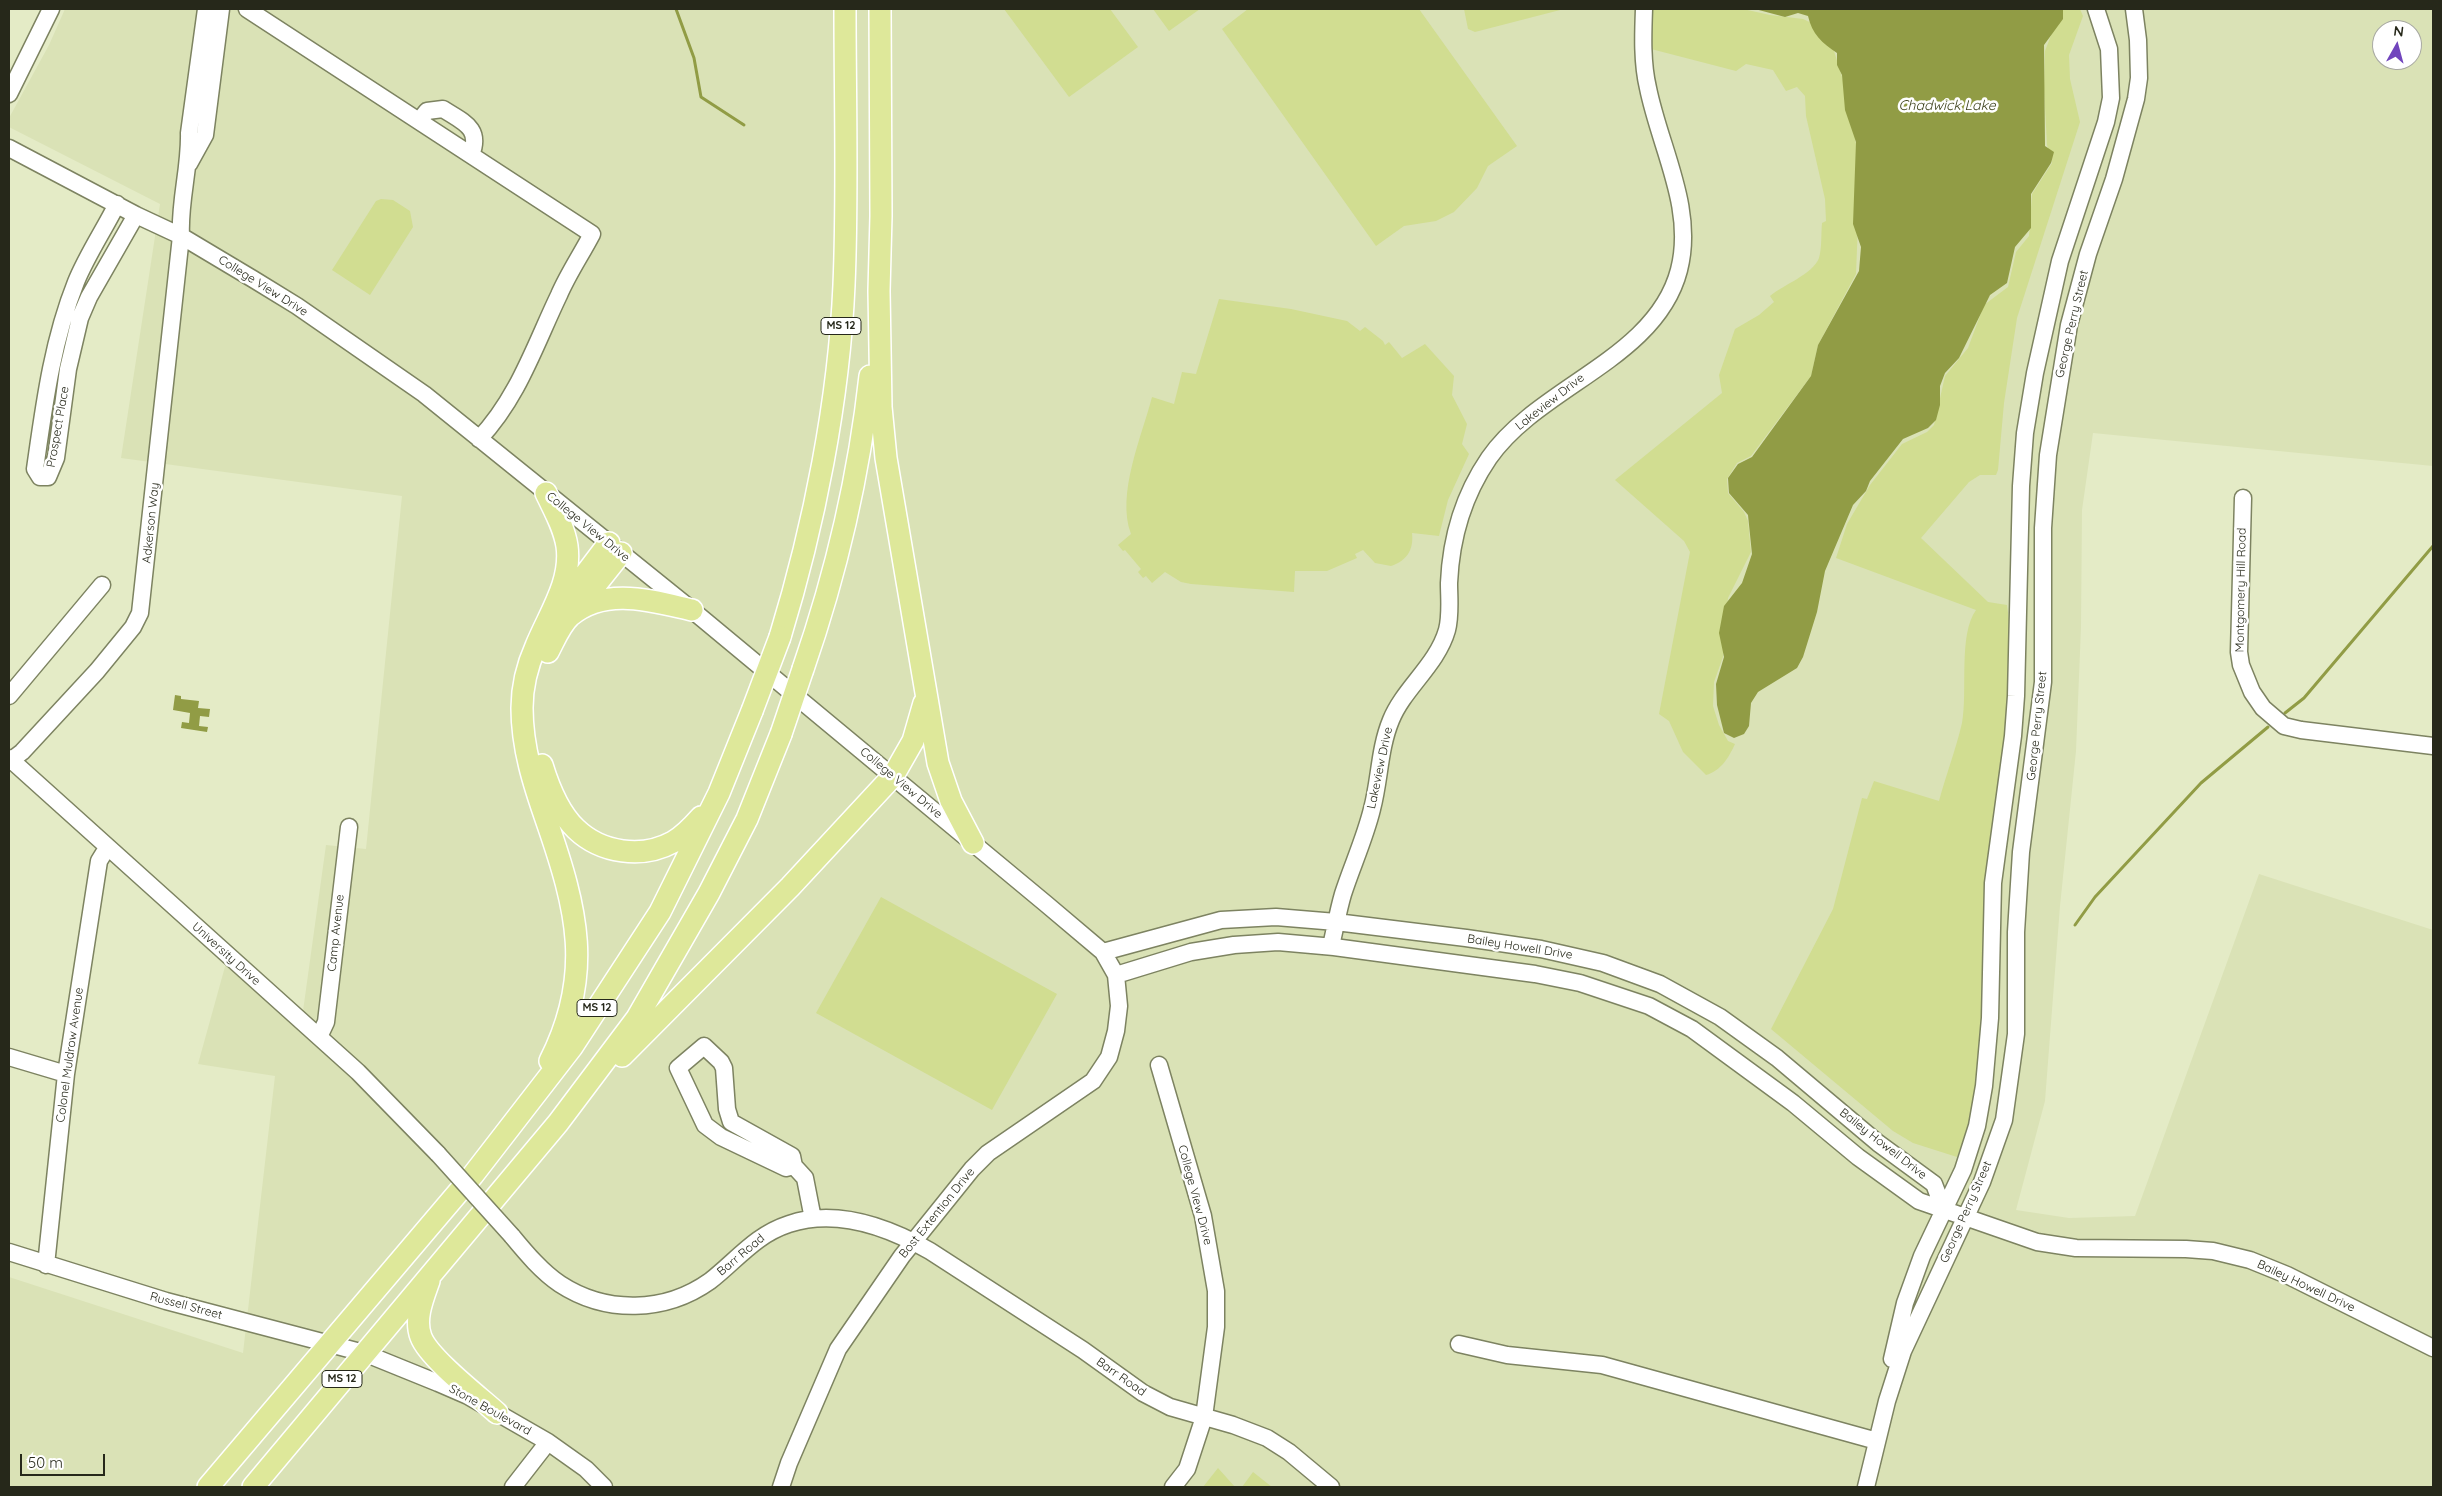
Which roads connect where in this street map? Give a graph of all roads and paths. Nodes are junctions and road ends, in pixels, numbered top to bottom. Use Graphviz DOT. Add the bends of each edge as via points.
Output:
graph roads {
  1 [pos="50,9"];
  2 [pos="206,9"];
  3 [pos="221,9"];
  4 [pos="248,9"];
  5 [pos="843,9"];
  6 [pos="880,9"];
  7 [pos="1644,9"];
  8 [pos="2096,9"];
  9 [pos="2134,9"];
  10 [pos="9,94"];
  11 [pos="419,121"];
  12 [pos="9,148"];
  13 [pos="471,155"];
  14 [pos="187,168"];
  15 [pos="117,204"];
  16 [pos="136,215"];
  17 [pos="181,236"];
  18 [pos="879,291"];
  19 [pos="479,439"];
  20 [pos="546,493"];
  21 [pos="2243,498"];
  22 [pos="615,548"];
  23 [pos="102,585"];
  24 [pos="692,610"];
  25 [pos="570,616"];
  26 [pos="545,628"];
  27 [pos="925,693"];
  28 [pos="9,696"];
  29 [pos="2433,746"];
  30 [pos="10,760"];
  31 [pos="893,776"];
  32 [pos="719,793"];
  33 [pos="348,828"];
  34 [pos="973,842"];
  35 [pos="107,848"];
  36 [pos="1336,922"];
  37 [pos="1331,946"];
  38 [pos="1103,952"];
  39 [pos="1116,975"];
  40 [pos="319,1037"];
  41 [pos="9,1057"];
  42 [pos="1159,1065"];
  43 [pos="66,1074"];
  44 [pos="731,1122"];
  45 [pos="558,1123"];
  46 [pos="508,1130"];
  47 [pos="721,1137"];
  48 [pos="438,1154"];
  49 [pos="794,1166"];
  50 [pos="1944,1208"];
  51 [pos="813,1219"];
  52 [pos="1965,1219"];
  53 [pos="914,1242"];
  54 [pos="9,1252"];
  55 [pos="46,1265"];
  56 [pos="432,1271"];
  57 [pos="1459,1344"];
  58 [pos="328,1345"];
  59 [pos="2433,1348"];
  60 [pos="364,1354"];
  61 [pos="1887,1401"];
  62 [pos="497,1413"];
  63 [pos="1204,1417"];
  64 [pos="548,1442"];
  65 [pos="1877,1442"];
  66 [pos="208,1487"];
  67 [pos="252,1487"];
  68 [pos="513,1487"];
  69 [pos="604,1487"];
  70 [pos="781,1487"];
  71 [pos="1173,1487"];
  72 [pos="1331,1487"];
  73 [pos="1866,1487"];
  1 -- 10 [label="street"];
  2 -- 14 [label="street, Adkerson Way"];
  3 -- 14 [label="street" via="205,135"];
  4 -- 11 [label="street"];
  5 -- 32 [label="main road, MS 12, bridge" via="847,177 838,364 806,545 780,637"];
  6 -- 18 [label="main road, MS 12"];
  7 -- 36 [label="street, Lakeview Drive" via="1647,88 1682,209 1682,252 1673,288 1640,335 1535,411 1502,441 1469,491 1451,548 1447,630 1439,649 1391,719 1381,754 1373,805"];
  8 -- 50 [label="street, George Perry Street" via="2110,56 2111,98 2060,261 2025,433 2016,696 1993,883 1990,1018 1984,1086 1977,1126 1966,1160"];
  9 -- 52 [label="street, George Perry Street" via="2139,78 2136,99 2069,325 2048,455 2043,528 2043,682 2021,852 2016,932 2016,1034 2004,1120"];
  11 -- 13 [label="street"];
  11 -- 13 [label="street" via="427,111 443,109 469,126 475,134"];
  12 -- 15 [label="street, College View Drive"];
  13 -- 19 [label="street" via="592,234 559,294 521,381 493,424"];
  14 -- 17 [label="street, Adkerson Way"];
  15 -- 16 [label="street, College View Drive"];
  15 -- 16 [label="street, Prospect Place" via="84,264 63,316 45,395 35,469 40,477 48,477 56,458 69,361 85,305"];
  16 -- 17 [label="street, College View Drive"];
  17 -- 19 [label="street, College View Drive" via="297,306 424,394"];
  17 -- 30 [label="street, Adkerson Way" via="140,613 133,627 97,671 22,752"];
  18 -- 27 [label="main road" via="881,407 886,458"];
  18 -- 45 [label="main road, MS 12, bridge" via="852,492 828,592 781,734 747,818 673,958 632,1025"];
  19 -- 20 [label="street, College View Drive"];
  20 -- 22 [label="street, College View Drive"];
  20 -- 26 [label="main road" via="563,529 568,554 565,577"];
  21 -- 29 [label="street, Montgomery Hill Road" via="2239,652 2245,679 2263,708 2284,726"];
  22 -- 24 [label="street, College View Drive"];
  22 -- 25 [label="main road"];
  22 -- 26 [label="main road"];
  23 -- 28 [label="street"];
  24 -- 25 [label="main road" via="652,600 612,598"];
  24 -- 31 [label="street, College View Drive"];
  25 -- 32 [label="main road" via="548,652 536,701 540,754 552,792 567,819 577,830 604,846 630,852 644,851 672,842 682,835"];
  26 -- 46 [label="main road" via="534,651 522,694 523,731 533,779 568,884 573,908 577,978 561,1038 545,1072"];
  27 -- 31 [label="main road" via="924,708 913,741"];
  27 -- 34 [label="main road" via="938,763 951,801"];
  30 -- 35 [label="street, University Drive"];
  31 -- 34 [label="street, College View Drive"];
  31 -- 45 [label="main road" via="790,887"];
  32 -- 46 [label="main road, MS 12" via="660,912 572,1048"];
  33 -- 40 [label="street, Camp Avenue" via="326,1022"];
  34 -- 38 [label="street, College View Drive"];
  35 -- 40 [label="street, University Drive"];
  35 -- 43 [label="street, Colonel Muldrow Avenue" via="99,861"];
  36 -- 37 [label="street, Lakeview Drive"];
  36 -- 38 [label="street, Bailey Howell Drive" via="1276,917 1221,920"];
  36 -- 50 [label="street, Bailey Howell Drive" via="1541,949 1603,963 1660,984 1720,1017 1777,1058 1878,1143 1934,1184"];
  37 -- 39 [label="street, Bailey Howell Drive" via="1278,942 1234,944 1191,952"];
  37 -- 50 [label="street, Bailey Howell Drive" via="1535,974 1580,983 1649,1006 1692,1029 1730,1056 1891,1183 1920,1201"];
  38 -- 39 [label="street, College View Drive"];
  39 -- 53 [label="street, Bost Extention Drive" via="1119,1006 1116,1032 1109,1057 1098,1075 1066,1101 988,1153 972,1168"];
  40 -- 48 [label="street, University Drive" via="389,1101"];
  41 -- 43 [label="street"];
  42 -- 63 [label="street, College View Drive" via="1203,1216 1216,1291 1216,1327"];
  43 -- 55 [label="street, Colonel Muldrow Avenue"];
  44 -- 47 [label="street"];
  44 -- 47 [label="street" via="724,1068 704,1046 678,1068 700,1120"];
  44 -- 49 [label="street" via="792,1156"];
  45 -- 56 [label="main road, MS 12"];
  46 -- 58 [label="main road, MS 12"];
  47 -- 49 [label="street" via="786,1168"];
  48 -- 51 [label="street, Barr Road, bridge" via="554,1280 575,1292 609,1304 637,1306 660,1303 693,1292 765,1234"];
  49 -- 51 [label="street" via="806,1178"];
  50 -- 52 [label="street, Bailey Howell Drive"];
  50 -- 61 [label="street, George Perry Street" via="1905,1303 1893,1353"];
  51 -- 53 [label="street, Barr Road" via="825,1217 866,1222"];
  52 -- 59 [label="street, Bailey Howell Drive" via="2037,1242 2068,1247 2123,1250 2186,1248 2250,1260 2287,1275"];
  52 -- 61 [label="street, George Perry Street" via="1903,1351"];
  53 -- 63 [label="street, Barr Road" via="1083,1350 1143,1393"];
  53 -- 70 [label="street, Bost Extention Drive" via="838,1349"];
  54 -- 55 [label="street, Russell Street"];
  55 -- 58 [label="street, Russell Street"];
  56 -- 60 [label="main road, MS 12"];
  56 -- 62 [label="main road" via="421,1305 418,1324 421,1337 431,1352"];
  57 -- 65 [label="street" via="1507,1355 1602,1366"];
  58 -- 60 [label="street, Russell Street"];
  58 -- 66 [label="main road, MS 12"];
  60 -- 62 [label="street, Stone Boulevard" via="438,1382"];
  60 -- 67 [label="main road, MS 12"];
  61 -- 65 [label="street, George Perry Street"];
  62 -- 64 [label="street, Stone Boulevard"];
  63 -- 71 [label="street, College View Drive" via="1188,1469"];
  63 -- 72 [label="street, Barr Road" via="1268,1438"];
  64 -- 68 [label="street"];
  64 -- 69 [label="street, Stone Boulevard" via="586,1469"];
  65 -- 73 [label="street, George Perry Street"];
}
